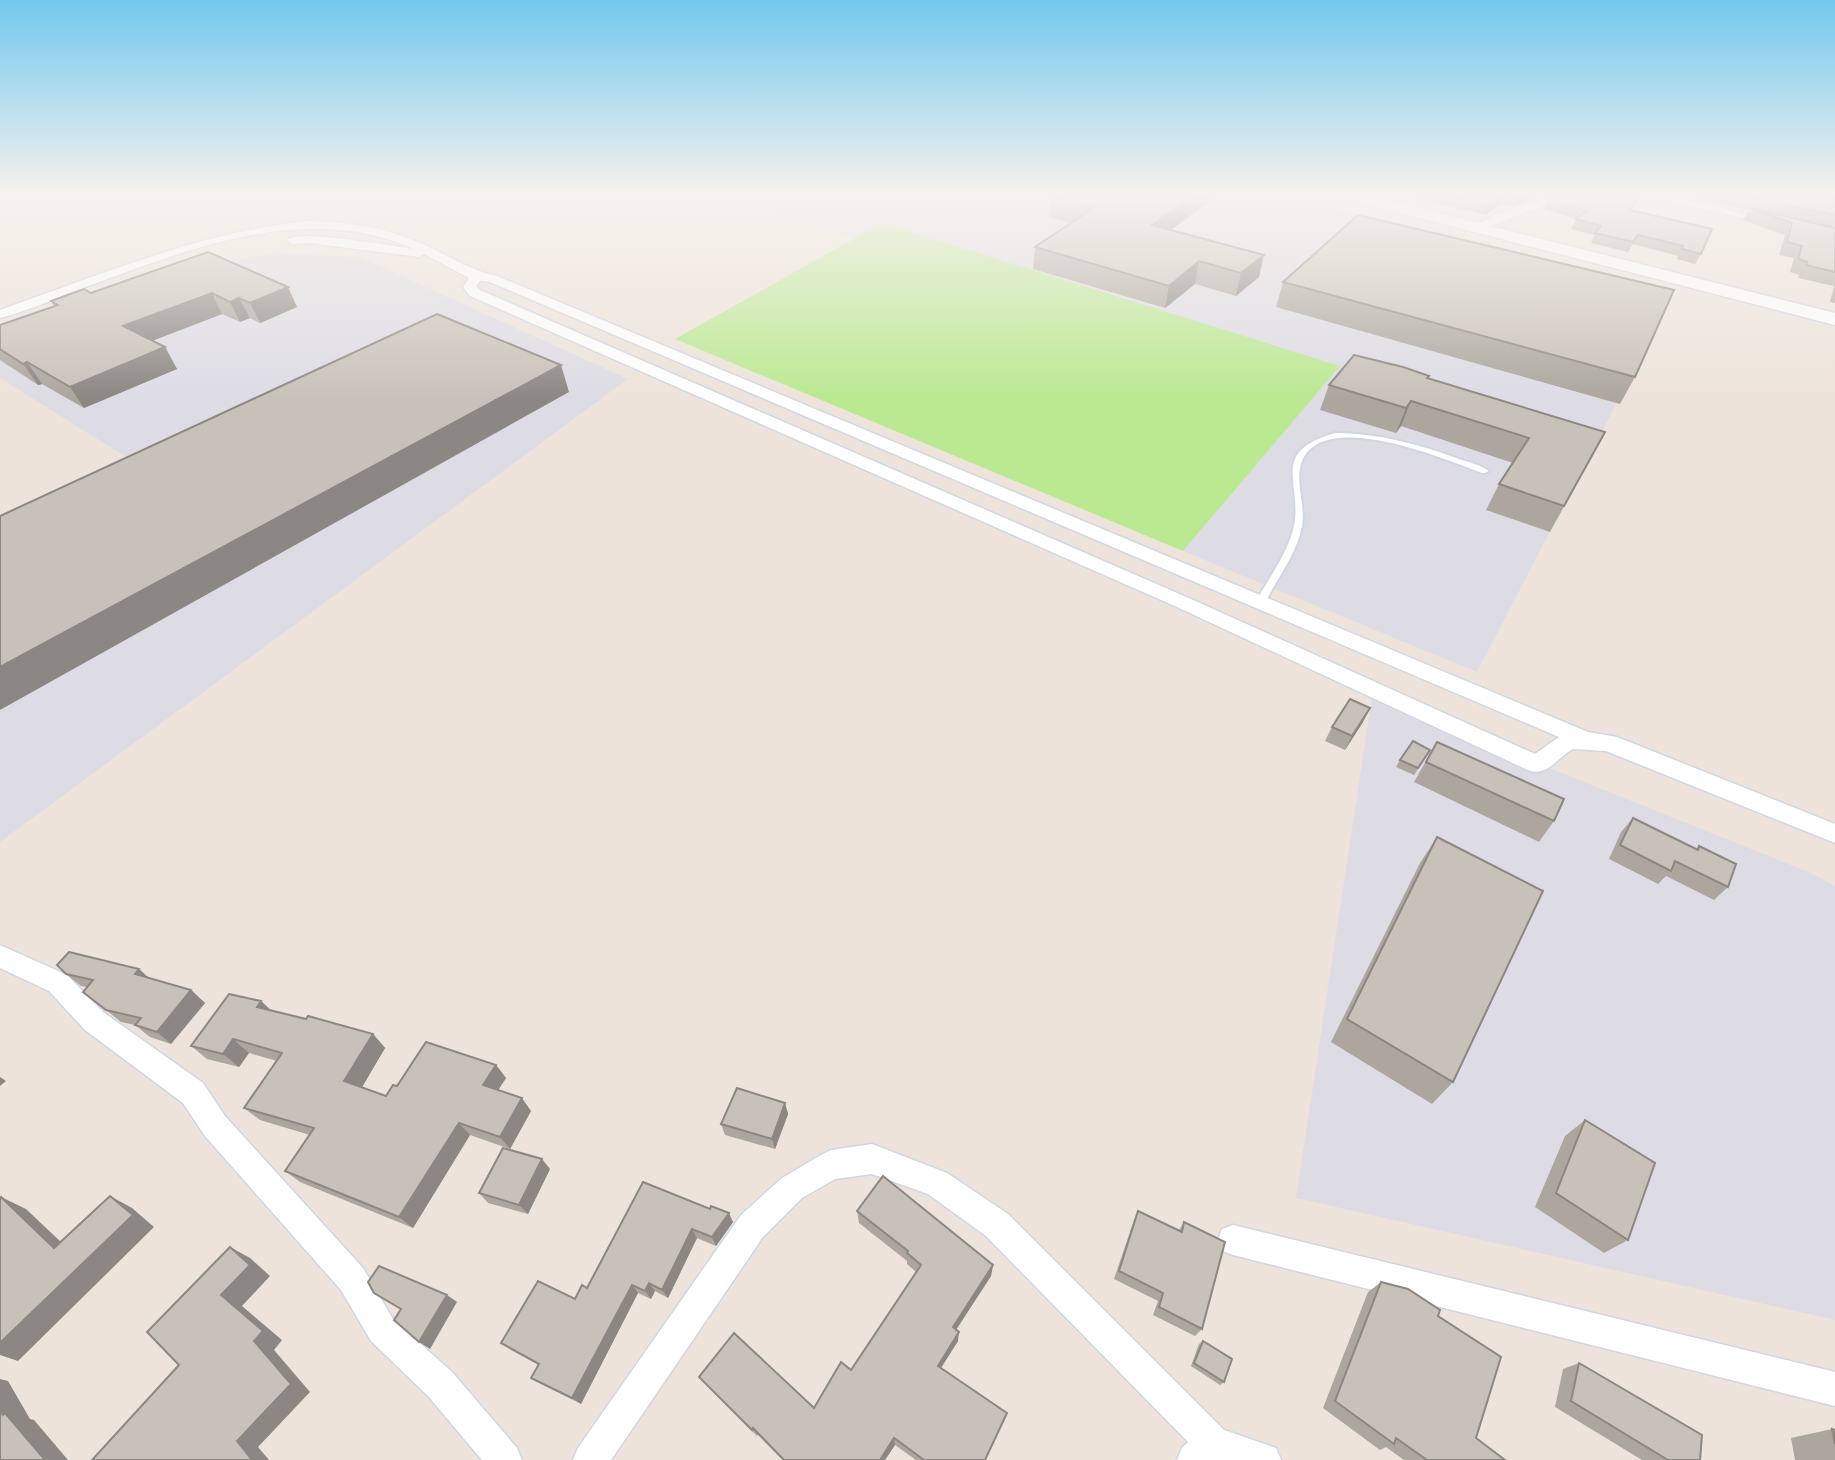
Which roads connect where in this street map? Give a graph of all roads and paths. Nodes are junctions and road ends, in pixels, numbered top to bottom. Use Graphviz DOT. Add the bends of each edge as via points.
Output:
graph roads {
  1 [pos="147,262"];
  2 [pos="449,262"];
  3 [pos="1611,262"];
  4 [pos="475,278"];
  5 [pos="65,305"];
  6 [pos="0,314"];
  7 [pos="1835,319"];
  8 [pos="0,328"];
  9 [pos="1485,471"];
  10 [pos="1260,603"];
  11 [pos="1581,738"];
  12 [pos="1835,834"];
  13 [pos="0,956"];
  14 [pos="1233,1240"];
  15 [pos="1835,1389"];
  16 [pos="1204,1452"];
  17 [pos="505,1460"];
  18 [pos="590,1460"];
  19 [pos="1264,1460"];
  1 -- 6 [label="street"];
  2 -- 4 [label="street"];
  3 -- 7 [label="street"];
  4 -- 10 [label="street" via="518,289"];
  4 -- 11 [label="street" via="469,287 475,293 1184,603 1538,765 1553,748"];
  5 -- 8 [label="street"];
  9 -- 10 [label="lane" via="1394,441 1338,433 1319,439 1301,456 1295,474 1298,524 1293,543"];
  10 -- 11 [label="street"];
  11 -- 12 [label="street" via="1609,743"];
  13 -- 17 [label="street" via="58,983 94,1020 193,1093 215,1126 352,1279 382,1330 440,1384"];
  14 -- 15 [label="street"];
  16 -- 18 [label="street" via="997,1225 937,1183 872,1159 831,1165 792,1188 752,1226"];
  16 -- 19 [label="street"];
}
